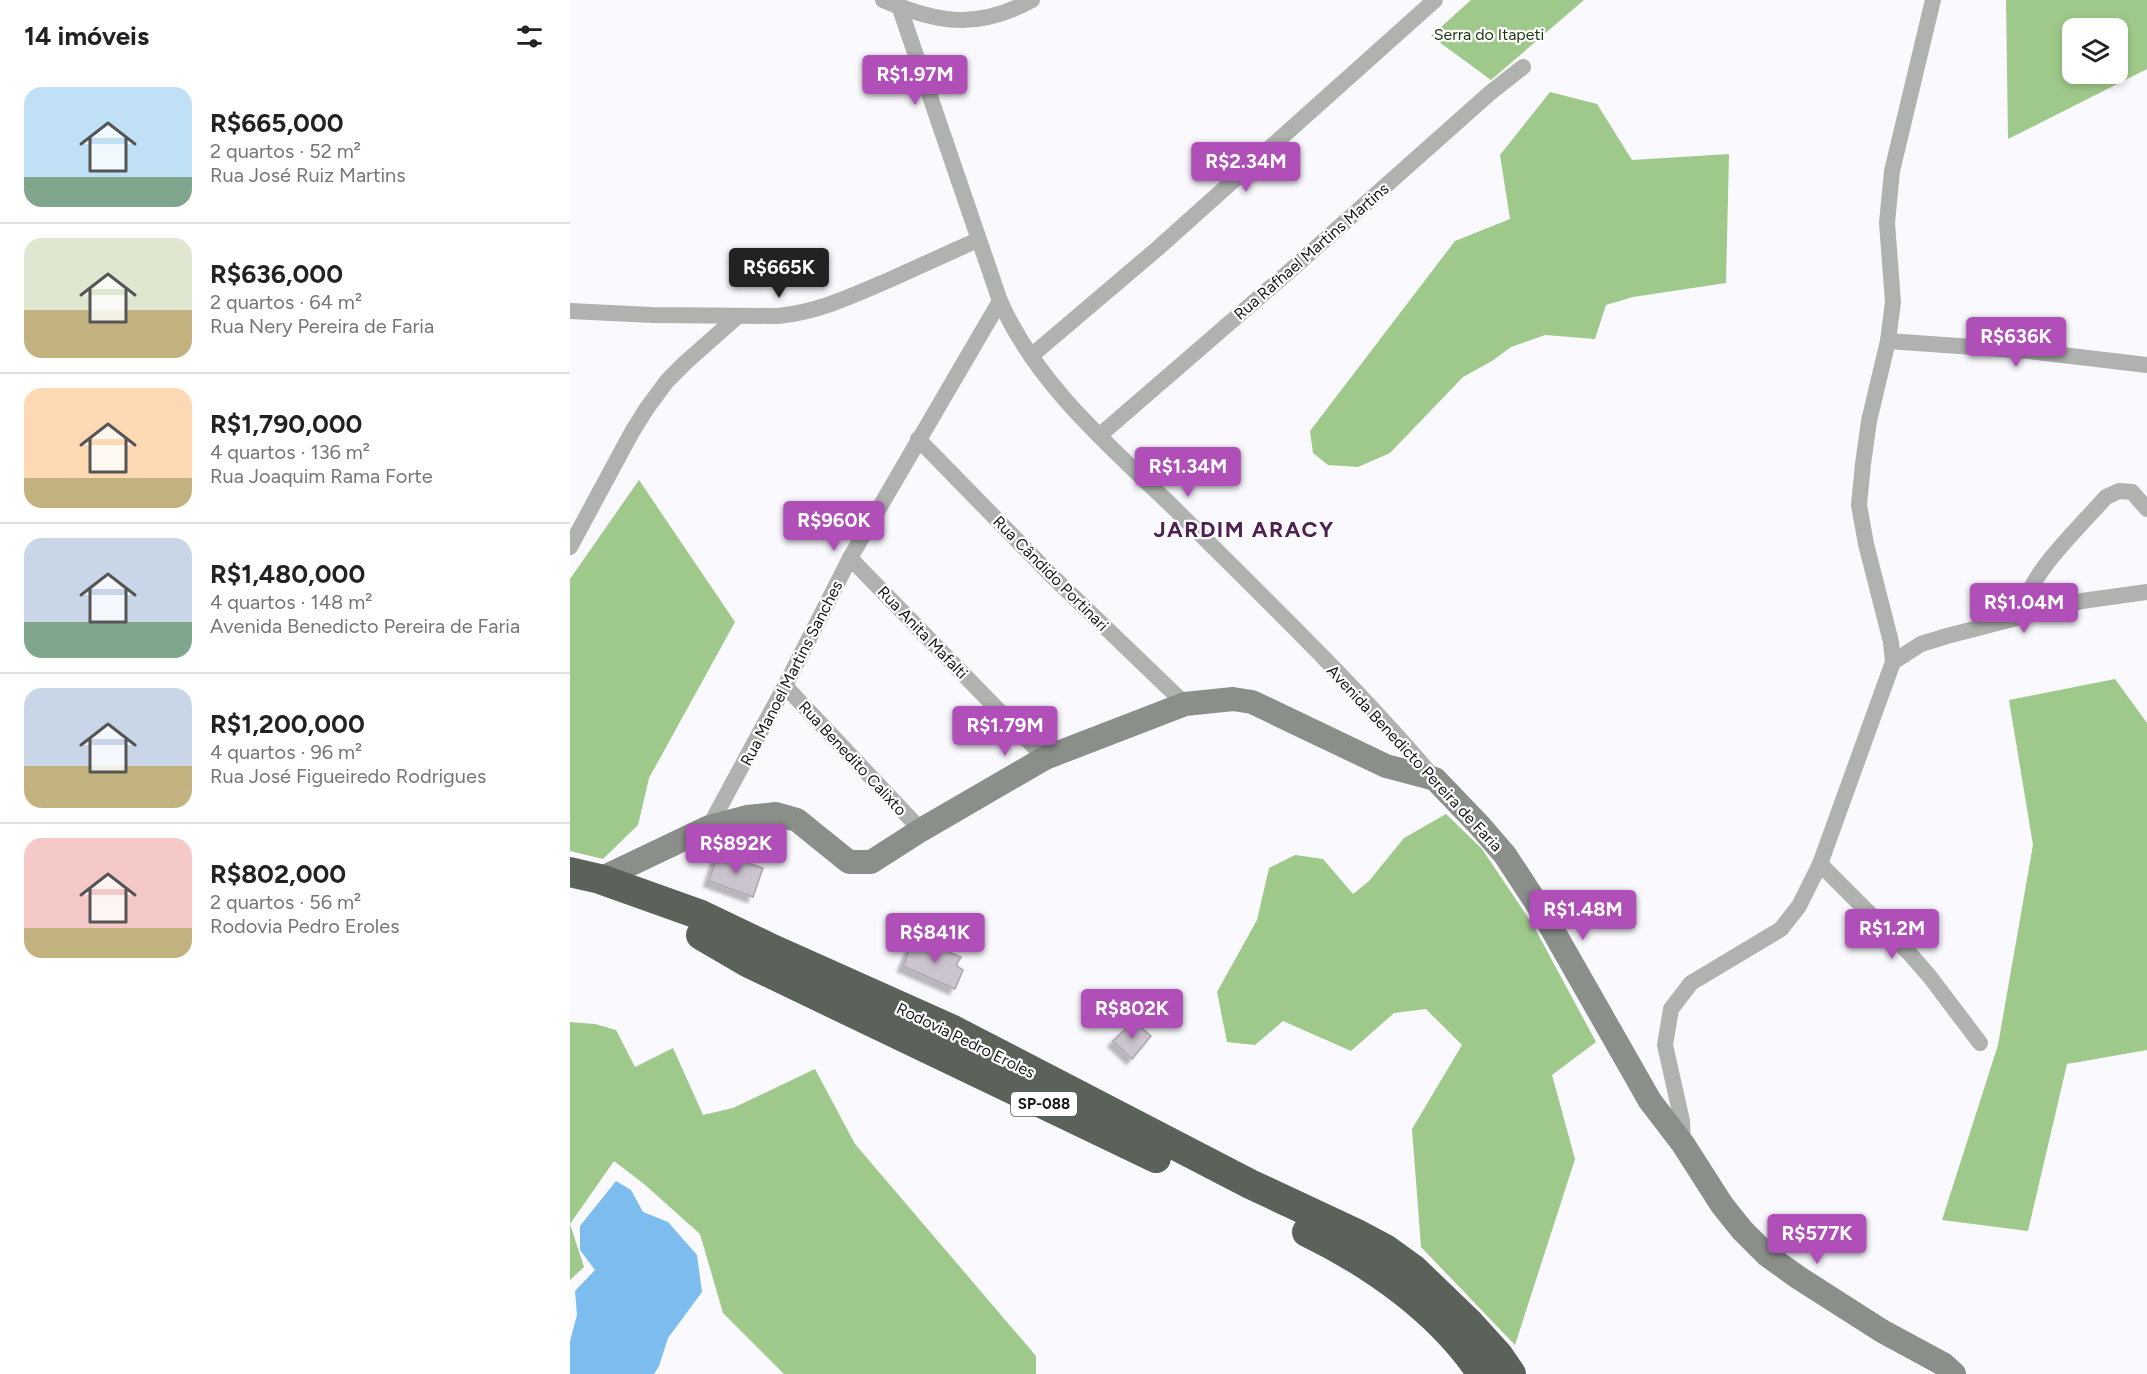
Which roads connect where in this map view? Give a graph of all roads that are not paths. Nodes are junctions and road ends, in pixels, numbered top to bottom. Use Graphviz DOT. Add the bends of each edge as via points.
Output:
graph roads {
  1 [pos="883,0"];
  2 [pos="1032,0"];
  3 [pos="1435,0"];
  4 [pos="1933,0"];
  5 [pos="899,4"];
  6 [pos="1523,67"];
  7 [pos="978,240"];
  8 [pos="1000,301"];
  9 [pos="570,311"];
  10 [pos="738,316"];
  11 [pos="1888,342"];
  12 [pos="1031,356"];
  13 [pos="2147,365"];
  14 [pos="1100,435"];
  15 [pos="918,440"];
  16 [pos="2147,509"];
  17 [pos="570,547"];
  18 [pos="850,558"];
  19 [pos="2147,592"];
  20 [pos="2027,615"];
  21 [pos="1893,662"];
  22 [pos="785,686"];
  23 [pos="1185,704"];
  24 [pos="1045,758"];
  25 [pos="1435,779"];
  26 [pos="709,827"];
  27 [pos="921,830"];
  28 [pos="1820,864"];
  29 [pos="570,872"];
  30 [pos="600,879"];
  31 [pos="570,894"];
  32 [pos="911,1027"];
  33 [pos="1980,1043"];
  34 [pos="1683,1144"];
  35 [pos="1482,1374"];
  36 [pos="1511,1374"];
  37 [pos="1954,1374"];
  1 -- 5 [label="street"];
  2 -- 5 [label="street" via="994,17 966,21 949,20"];
  3 -- 12 [label="street" via="1157,249"];
  4 -- 11 [label="street" via="1888,200 1893,302"];
  5 -- 7 [label="street, Avenida Benedicto Pereira de Faria"];
  6 -- 14 [label="street, Rua Rafhael Martins Martins"];
  7 -- 8 [label="street, Avenida Benedicto Pereira de Faria"];
  7 -- 10 [label="street" via="813,311"];
  8 -- 12 [label="street, Avenida Benedicto Pereira de Faria"];
  8 -- 15 [label="street, Rua Manoel Martins Sanches"];
  9 -- 10 [label="street"];
  10 -- 17 [label="street" via="686,362 654,399"];
  11 -- 13 [label="street" via="2029,351"];
  11 -- 21 [label="street" via="1869,421 1859,505"];
  12 -- 14 [label="street, Avenida Benedicto Pereira de Faria" via="1066,401"];
  14 -- 25 [label="street, Avenida Benedicto Pereira de Faria" via="1305,639"];
  15 -- 18 [label="street, Rua Manoel Martins Sanches"];
  15 -- 23 [label="street, Rua Cândido Portinari"];
  16 -- 20 [label="street" via="2132,492 2119,491 2106,497 2032,586"];
  18 -- 22 [label="street, Rua Manoel Martins Sanches"];
  18 -- 24 [label="street, Rua Anita Mafalti"];
  19 -- 20 [label="street" via="2082,601"];
  20 -- 21 [label="street" via="1921,644"];
  21 -- 28 [label="street"];
  22 -- 26 [label="street, Rua Manoel Martins Sanches"];
  22 -- 27 [label="street, Rua Benedito Calixto"];
  23 -- 24 [label="main road"];
  23 -- 25 [label="main road" via="1233,699 1252,702 1386,765"];
  24 -- 27 [label="main road"];
  25 -- 34 [label="main road, Avenida Benedicto Pereira de Faria" via="1505,855 1543,913 1650,1101"];
  26 -- 27 [label="main road" via="776,814 798,820 849,862 859,864 871,862"];
  26 -- 30 [label="main road"];
  28 -- 33 [label="street" via="1911,955"];
  28 -- 34 [label="street" via="1799,906 1780,929 1691,983 1671,1009 1665,1045 1683,1121"];
  29 -- 30 [label="highway, Rodovia Pedro Eroles / SP-088"];
  30 -- 32 [label="highway, Rodovia Pedro Eroles / SP-088" via="701,915 772,949"];
  31 -- 32 [label="highway, Rodovia Pedro Eroles / SP-088" via="642,909 804,988"];
  32 -- 35 [label="highway, Rodovia Pedro Eroles / SP-088" via="1070,1116 1335,1246 1401,1290 1436,1320 1470,1355"];
  32 -- 36 [label="highway, Rodovia Pedro Eroles / SP-088" via="953,1030 1384,1249 1414,1270 1469,1323"];
  34 -- 37 [label="main road, Avenida Benedicto Pereira de Faria" via="1722,1205 1767,1255"];
}
